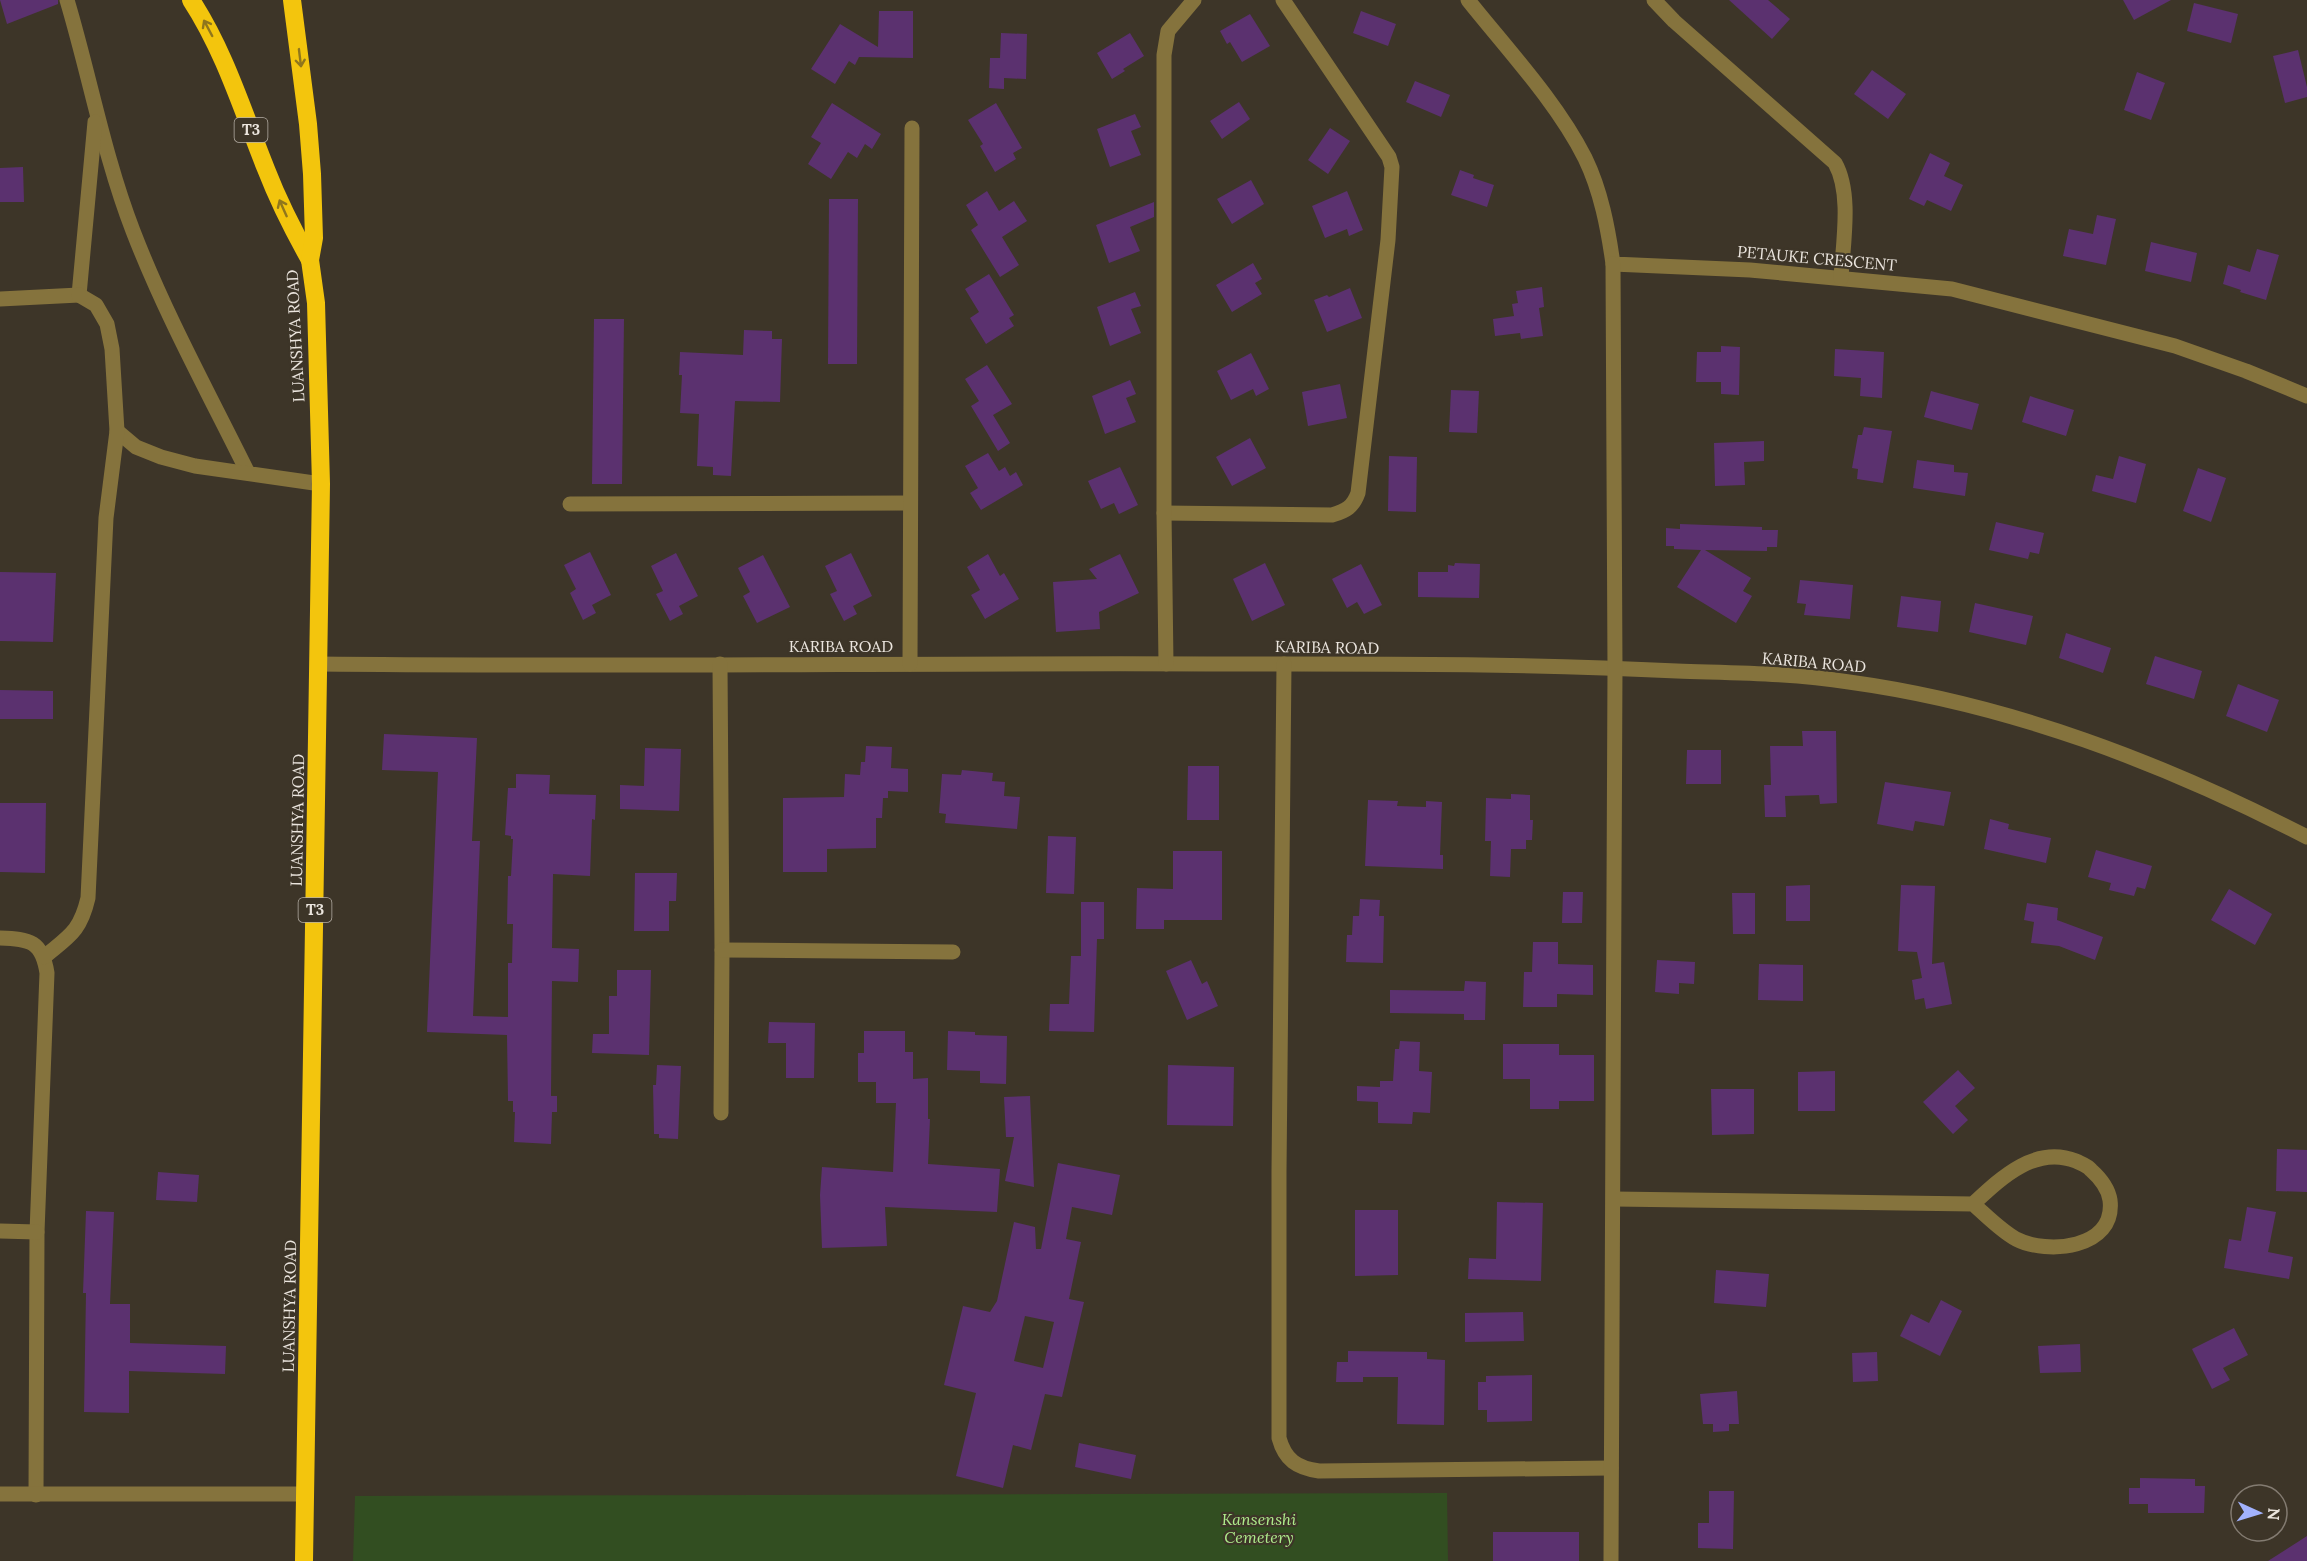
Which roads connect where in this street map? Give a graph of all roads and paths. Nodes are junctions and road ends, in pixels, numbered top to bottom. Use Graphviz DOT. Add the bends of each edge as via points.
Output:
graph roads {
  1 [pos="67,0"];
  2 [pos="191,0"];
  3 [pos="292,0"];
  4 [pos="1194,0"];
  5 [pos="1283,0"];
  6 [pos="1468,0"];
  7 [pos="1653,0"];
  8 [pos="96,111"];
  9 [pos="912,128"];
  10 [pos="310,260"];
  11 [pos="1613,264"];
  12 [pos="1841,278"];
  13 [pos="79,295"];
  14 [pos="0,298"];
  15 [pos="2307,396"];
  16 [pos="117,431"];
  17 [pos="248,473"];
  18 [pos="321,484"];
  19 [pos="910,503"];
  20 [pos="570,504"];
  21 [pos="1164,513"];
  22 [pos="319,664"];
  23 [pos="720,664"];
  24 [pos="910,664"];
  25 [pos="1166,664"];
  26 [pos="1284,664"];
  27 [pos="1615,668"];
  28 [pos="2307,837"];
  29 [pos="0,938"];
  30 [pos="722,951"];
  31 [pos="953,952"];
  32 [pos="44,957"];
  33 [pos="721,1113"];
  34 [pos="1614,1200"];
  35 [pos="1973,1204"];
  36 [pos="0,1231"];
  37 [pos="37,1232"];
  38 [pos="1611,1468"];
  39 [pos="0,1494"];
  40 [pos="306,1494"];
  41 [pos="36,1495"];
  42 [pos="304,1561"];
  43 [pos="1611,1561"];
  1 -- 8 [label="street"];
  10 -- 2 [label="highway, LUANSHYA ROAD / T3, one-way" via="266,169 216,44"];
  3 -- 10 [label="highway, LUANSHYA ROAD / T3, one-way" via="312,174 314,238"];
  4 -- 21 [label="street" via="1173,22 1165,42"];
  5 -- 21 [label="street" via="1392,167 1388,240 1358,493 1354,505 1332,515"];
  6 -- 11 [label="street" via="1533,81 1580,150 1596,184"];
  7 -- 12 [label="street" via="1835,163 1845,199"];
  8 -- 13 [label="street"];
  8 -- 17 [label="street" via="113,172 155,283"];
  9 -- 19 [label="street"];
  10 -- 18 [label="highway, LUANSHYA ROAD / T3" via="316,303"];
  11 -- 12 [label="street, PETAUKE CRESCENT"];
  11 -- 27 [label="street"];
  12 -- 15 [label="street, PETAUKE CRESCENT" via="1934,286 1976,295 2175,346"];
  13 -- 14 [label="street"];
  13 -- 16 [label="street" via="96,305 107,324"];
  16 -- 17 [label="street" via="136,447 160,457"];
  16 -- 32 [label="street" via="106,518 87,898 74,933"];
  17 -- 18 [label="street"];
  18 -- 22 [label="highway, LUANSHYA ROAD / T3"];
  19 -- 20 [label="street"];
  19 -- 24 [label="street"];
  21 -- 25 [label="street"];
  22 -- 23 [label="street, KARIBA ROAD"];
  22 -- 40 [label="highway, LUANSHYA ROAD / T3"];
  23 -- 24 [label="street, KARIBA ROAD"];
  23 -- 30 [label="street"];
  24 -- 25 [label="street, KARIBA ROAD"];
  25 -- 26 [label="street, KARIBA ROAD"];
  26 -- 27 [label="street, KARIBA ROAD"];
  26 -- 38 [label="street" via="1279,1171 1282,1448 1296,1465 1319,1471"];
  27 -- 28 [label="street, KARIBA ROAD" via="1847,681 1964,705 2125,753"];
  27 -- 34 [label="street"];
  29 -- 32 [label="street" via="22,939 37,946"];
  30 -- 31 [label="street"];
  30 -- 33 [label="street"];
  32 -- 37 [label="street" via="48,993"];
  34 -- 35 [label="street"];
  34 -- 38 [label="street"];
  35 -- 35 [label="street" via="2019,1166 2044,1156 2066,1157 2088,1166 2104,1182 2110,1201 2107,1222 2091,1240 2067,1247 2039,1246 2017,1239"];
  36 -- 37 [label="street"];
  37 -- 41 [label="street"];
  38 -- 43 [label="street"];
  39 -- 41 [label="street"];
  40 -- 41 [label="street"];
  40 -- 42 [label="highway, LUANSHYA ROAD / T3"];
}
